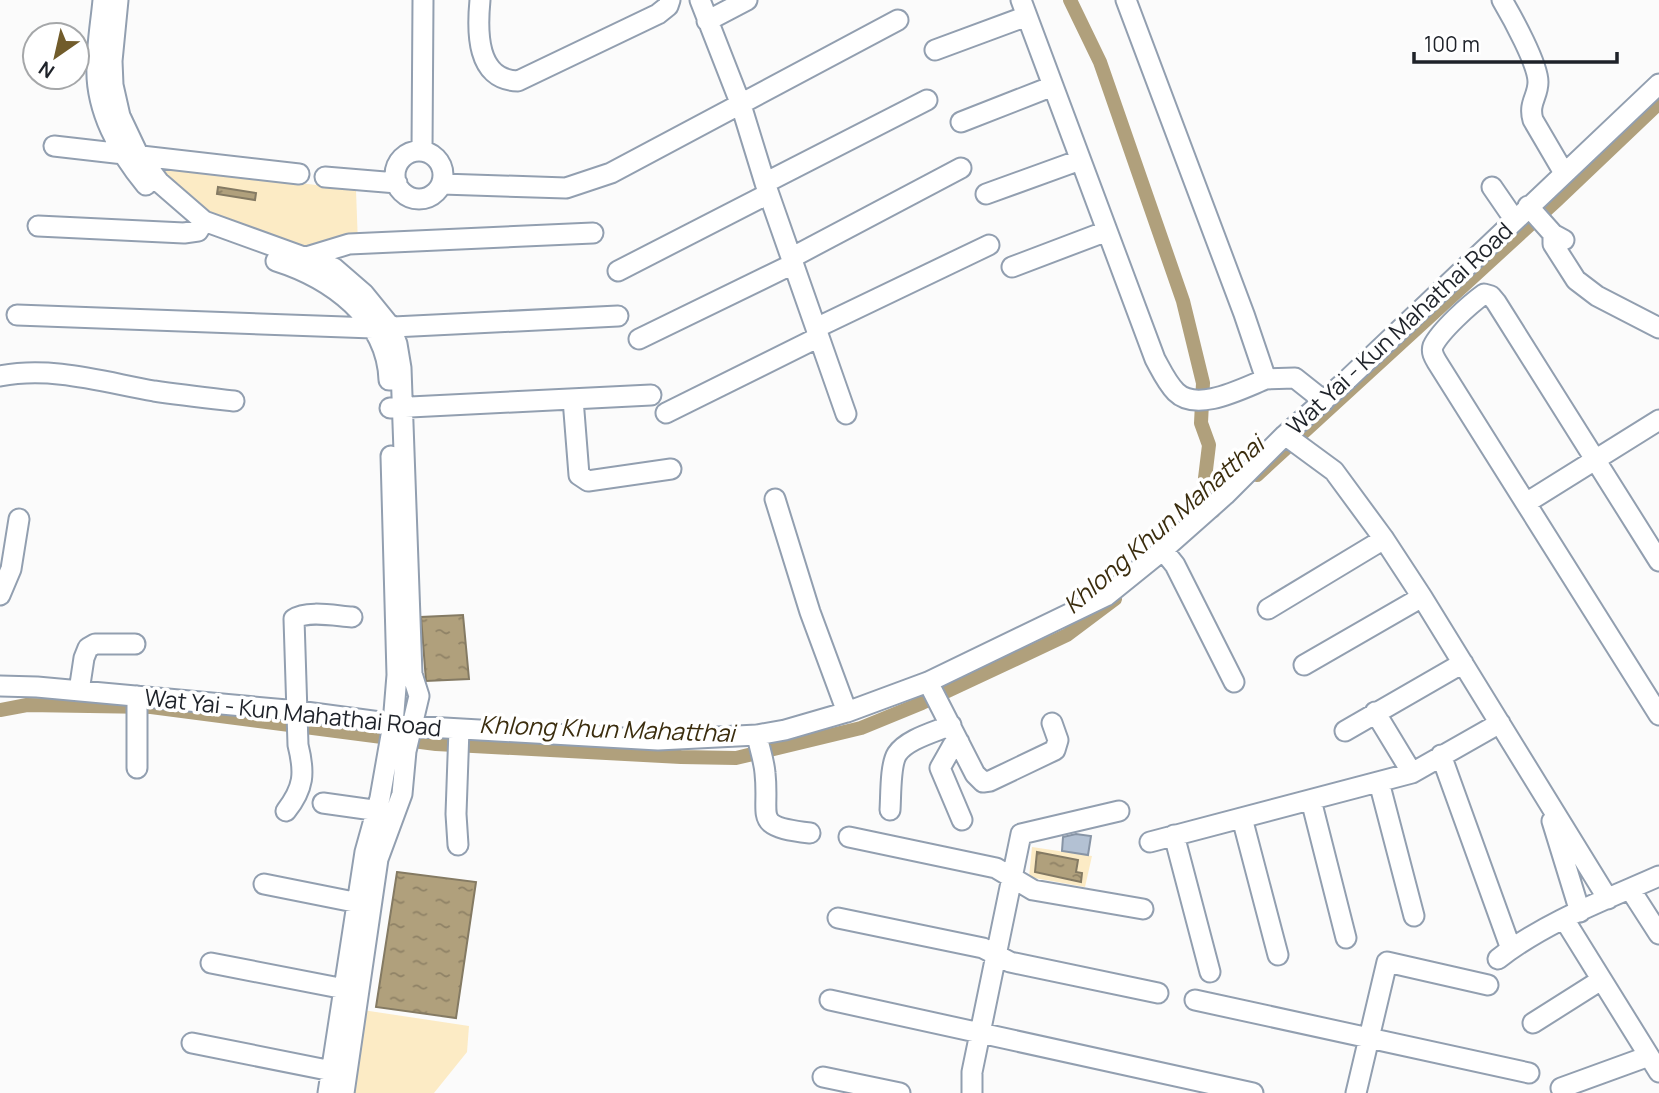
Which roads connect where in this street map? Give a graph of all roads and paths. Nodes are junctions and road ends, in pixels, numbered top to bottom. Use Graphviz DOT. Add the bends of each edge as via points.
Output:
graph roads {
  1 [pos="103,0"];
  2 [pos="118,0"];
  3 [pos="423,0"];
  4 [pos="480,0"];
  5 [pos="670,0"];
  6 [pos="700,0"];
  7 [pos="747,0"];
  8 [pos="1126,0"];
  9 [pos="1502,0"];
  10 [pos="1024,8"];
  11 [pos="898,20"];
  12 [pos="707,21"];
  13 [pos="935,50"];
  14 [pos="1659,84"];
  15 [pos="1054,86"];
  16 [pos="927,100"];
  17 [pos="741,105"];
  18 [pos="961,122"];
  19 [pos="54,146"];
  20 [pos="422,151"];
  21 [pos="130,153"];
  22 [pos="1080,160"];
  23 [pos="961,168"];
  24 [pos="1564,173"];
  25 [pos="299,174"];
  26 [pos="325,177"];
  27 [pos="397,183"];
  28 [pos="442,184"];
  29 [pos="1492,187"];
  30 [pos="767,189"];
  31 [pos="986,194"];
  32 [pos="1536,221"];
  33 [pos="37,226"];
  34 [pos="201,226"];
  35 [pos="1107,232"];
  36 [pos="593,233"];
  37 [pos="989,245"];
  38 [pos="792,261"];
  39 [pos="301,262"];
  40 [pos="1012,268"];
  41 [pos="618,271"];
  42 [pos="17,315"];
  43 [pos="618,316"];
  44 [pos="381,327"];
  45 [pos="1659,328"];
  46 [pos="818,332"];
  47 [pos="639,339"];
  48 [pos="0,376"];
  49 [pos="1266,379"];
  50 [pos="651,395"];
  51 [pos="573,399"];
  52 [pos="234,401"];
  53 [pos="1324,401"];
  54 [pos="396,408"];
  55 [pos="666,413"];
  56 [pos="846,414"];
  57 [pos="1659,420"];
  58 [pos="1289,438"];
  59 [pos="1595,459"];
  60 [pos="670,468"];
  61 [pos="775,499"];
  62 [pos="1526,503"];
  63 [pos="19,519"];
  64 [pos="1384,539"];
  65 [pos="1168,556"];
  66 [pos="1659,561"];
  67 [pos="0,595"];
  68 [pos="1422,597"];
  69 [pos="1268,609"];
  70 [pos="352,617"];
  71 [pos="135,644"];
  72 [pos="1463,663"];
  73 [pos="1304,665"];
  74 [pos="1234,682"];
  75 [pos="0,686"];
  76 [pos="931,686"];
  77 [pos="79,691"];
  78 [pos="137,706"];
  79 [pos="847,712"];
  80 [pos="1375,712"];
  81 [pos="1659,715"];
  82 [pos="298,717"];
  83 [pos="1052,723"];
  84 [pos="1500,723"];
  85 [pos="402,725"];
  86 [pos="952,727"];
  87 [pos="1345,731"];
  88 [pos="459,734"];
  89 [pos="758,739"];
  90 [pos="1441,755"];
  91 [pos="137,768"];
  92 [pos="1412,774"];
  93 [pos="1379,782"];
  94 [pos="1545,797"];
  95 [pos="1311,800"];
  96 [pos="323,803"];
  97 [pos="890,810"];
  98 [pos="286,811"];
  99 [pos="385,811"];
  100 [pos="1119,811"];
  101 [pos="1242,818"];
  102 [pos="962,820"];
  103 [pos="810,833"];
  104 [pos="1174,835"];
  105 [pos="849,837"];
  106 [pos="1150,842"];
  107 [pos="458,845"];
  108 [pos="1659,876"];
  109 [pos="1011,877"];
  110 [pos="264,884"];
  111 [pos="1630,889"];
  112 [pos="1608,899"];
  113 [pos="364,904"];
  114 [pos="1143,909"];
  115 [pos="1414,916"];
  116 [pos="1572,916"];
  117 [pos="838,918"];
  118 [pos="1659,934"];
  119 [pos="1346,938"];
  120 [pos="996,954"];
  121 [pos="1278,955"];
  122 [pos="211,963"];
  123 [pos="1210,972"];
  124 [pos="1601,980"];
  125 [pos="1488,985"];
  126 [pos="351,991"];
  127 [pos="1157,992"];
  128 [pos="830,1000"];
  129 [pos="1195,1000"];
  130 [pos="1532,1023"];
  131 [pos="980,1033"];
  132 [pos="1368,1037"];
  133 [pos="192,1043"];
  134 [pos="1654,1064"];
  135 [pos="1529,1073"];
  136 [pos="822,1077"];
  137 [pos="341,1080"];
  138 [pos="1561,1088"];
  139 [pos="328,1093"];
  140 [pos="900,1093"];
  141 [pos="972,1093"];
  142 [pos="1253,1093"];
  143 [pos="1356,1093"];
  1 -- 21 [label="street" via="96,68 105,117"];
  2 -- 21 [label="street" via="113,85"];
  3 -- 20 [label="street"];
  4 -- 5 [label="street" via="482,57 506,81 518,81 658,15"];
  6 -- 12 [label="street"];
  7 -- 12 [label="street"];
  8 -- 49 [label="street"];
  9 -- 24 [label="street" via="1536,72 1533,120"];
  10 -- 13 [label="street"];
  10 -- 15 [label="street"];
  11 -- 17 [label="street"];
  12 -- 17 [label="street"];
  14 -- 24 [label="street, Wat Yai - Kun Mahathai Road"];
  15 -- 18 [label="street"];
  15 -- 22 [label="street"];
  16 -- 30 [label="street"];
  17 -- 28 [label="street" via="611,173 566,188"];
  17 -- 30 [label="street"];
  19 -- 21 [label="street"];
  20 -- 27 [label="street" via="410,153 398,163"];
  20 -- 28 [label="street" via="439,160"];
  21 -- 25 [label="street"];
  21 -- 34 [label="street"];
  22 -- 31 [label="street"];
  22 -- 35 [label="street"];
  23 -- 38 [label="street"];
  24 -- 32 [label="street, Wat Yai - Kun Mahathai Road"];
  26 -- 27 [label="street"];
  27 -- 28 [label="street" via="415,199 431,197"];
  29 -- 32 [label="street"];
  30 -- 38 [label="street"];
  30 -- 41 [label="street"];
  32 -- 45 [label="street" via="1576,280"];
  32 -- 53 [label="street, Wat Yai - Kun Mahathai Road"];
  33 -- 34 [label="street" via="184,233"];
  34 -- 39 [label="street" via="252,240"];
  35 -- 40 [label="street"];
  35 -- 49 [label="street" via="1155,359 1177,393 1191,401 1216,398"];
  36 -- 39 [label="street" via="349,244"];
  37 -- 46 [label="street"];
  38 -- 46 [label="street"];
  38 -- 47 [label="street"];
  39 -- 44 [label="street" via="334,268 365,294"];
  42 -- 44 [label="street"];
  43 -- 44 [label="street"];
  44 -- 54 [label="street" via="397,344 401,368"];
  46 -- 55 [label="street"];
  46 -- 56 [label="street"];
  48 -- 52 [label="street" via="65,374"];
  49 -- 53 [label="street" via="1295,378"];
  50 -- 51 [label="street"];
  51 -- 54 [label="street"];
  51 -- 60 [label="street" via="582,479"];
  53 -- 58 [label="street, Wat Yai - Kun Mahathai Road"];
  54 -- 85 [label="street" via="405,675"];
  57 -- 59 [label="street"];
  58 -- 64 [label="street" via="1345,484"];
  58 -- 65 [label="street, Wat Yai - Kun Mahathai Road" via="1204,514"];
  59 -- 62 [label="street"];
  59 -- 62 [label="street" via="1496,302 1484,294 1442,333 1433,352"];
  59 -- 66 [label="street"];
  61 -- 79 [label="street"];
  62 -- 81 [label="street"];
  63 -- 67 [label="street" via="11,569"];
  64 -- 68 [label="street"];
  64 -- 69 [label="street"];
  65 -- 74 [label="street"];
  65 -- 76 [label="street, Wat Yai - Kun Mahathai Road" via="1106,596"];
  68 -- 72 [label="street"];
  68 -- 73 [label="street"];
  70 -- 82 [label="street" via="294,618"];
  71 -- 77 [label="street" via="88,648"];
  72 -- 80 [label="street"];
  72 -- 84 [label="street"];
  75 -- 77 [label="street, Wat Yai - Kun Mahathai Road"];
  76 -- 79 [label="street, Wat Yai - Kun Mahathai Road"];
  76 -- 86 [label="street"];
  77 -- 78 [label="street, Wat Yai - Kun Mahathai Road"];
  78 -- 82 [label="street, Wat Yai - Kun Mahathai Road"];
  78 -- 91 [label="street"];
  79 -- 89 [label="street, Wat Yai - Kun Mahathai Road"];
  80 -- 87 [label="street"];
  80 -- 92 [label="street"];
  82 -- 85 [label="street, Wat Yai - Kun Mahathai Road"];
  82 -- 98 [label="street" via="303,765 300,789"];
  83 -- 86 [label="street" via="1058,740 1055,750 983,782"];
  84 -- 90 [label="street"];
  84 -- 94 [label="street"];
  85 -- 88 [label="street, Wat Yai - Kun Mahathai Road"];
  85 -- 99 [label="street"];
  86 -- 97 [label="street" via="913,741 898,752"];
  86 -- 102 [label="street" via="953,745 940,768"];
  88 -- 89 [label="street, Wat Yai - Kun Mahathai Road"];
  88 -- 107 [label="street"];
  89 -- 103 [label="street" via="765,772 765,815 785,830"];
  90 -- 92 [label="street"];
  90 -- 116 [label="street" via="1504,954"];
  92 -- 93 [label="street"];
  93 -- 95 [label="street"];
  93 -- 115 [label="street"];
  94 -- 112 [label="street"];
  94 -- 116 [label="street"];
  95 -- 101 [label="street"];
  95 -- 119 [label="street"];
  96 -- 99 [label="street"];
  99 -- 113 [label="street" via="365,852"];
  100 -- 109 [label="street" via="1024,831"];
  101 -- 104 [label="street"];
  101 -- 121 [label="street"];
  104 -- 106 [label="street"];
  104 -- 123 [label="street"];
  105 -- 109 [label="street" via="996,868"];
  108 -- 111 [label="street"];
  109 -- 114 [label="street" via="1033,890"];
  109 -- 120 [label="street"];
  110 -- 113 [label="street"];
  111 -- 112 [label="street"];
  111 -- 118 [label="street"];
  112 -- 116 [label="street"];
  113 -- 126 [label="street"];
  116 -- 124 [label="street"];
  117 -- 120 [label="street"];
  120 -- 127 [label="street" via="1010,962"];
  120 -- 131 [label="street"];
  122 -- 126 [label="street"];
  124 -- 130 [label="street"];
  124 -- 134 [label="street"];
  125 -- 132 [label="street" via="1387,962"];
  126 -- 137 [label="street"];
  128 -- 131 [label="street"];
  129 -- 132 [label="street"];
  131 -- 141 [label="street"];
  131 -- 142 [label="street"];
  132 -- 135 [label="street"];
  132 -- 143 [label="street"];
  133 -- 137 [label="street"];
  134 -- 138 [label="street"];
  136 -- 140 [label="street"];
  137 -- 139 [label="street"];
}
